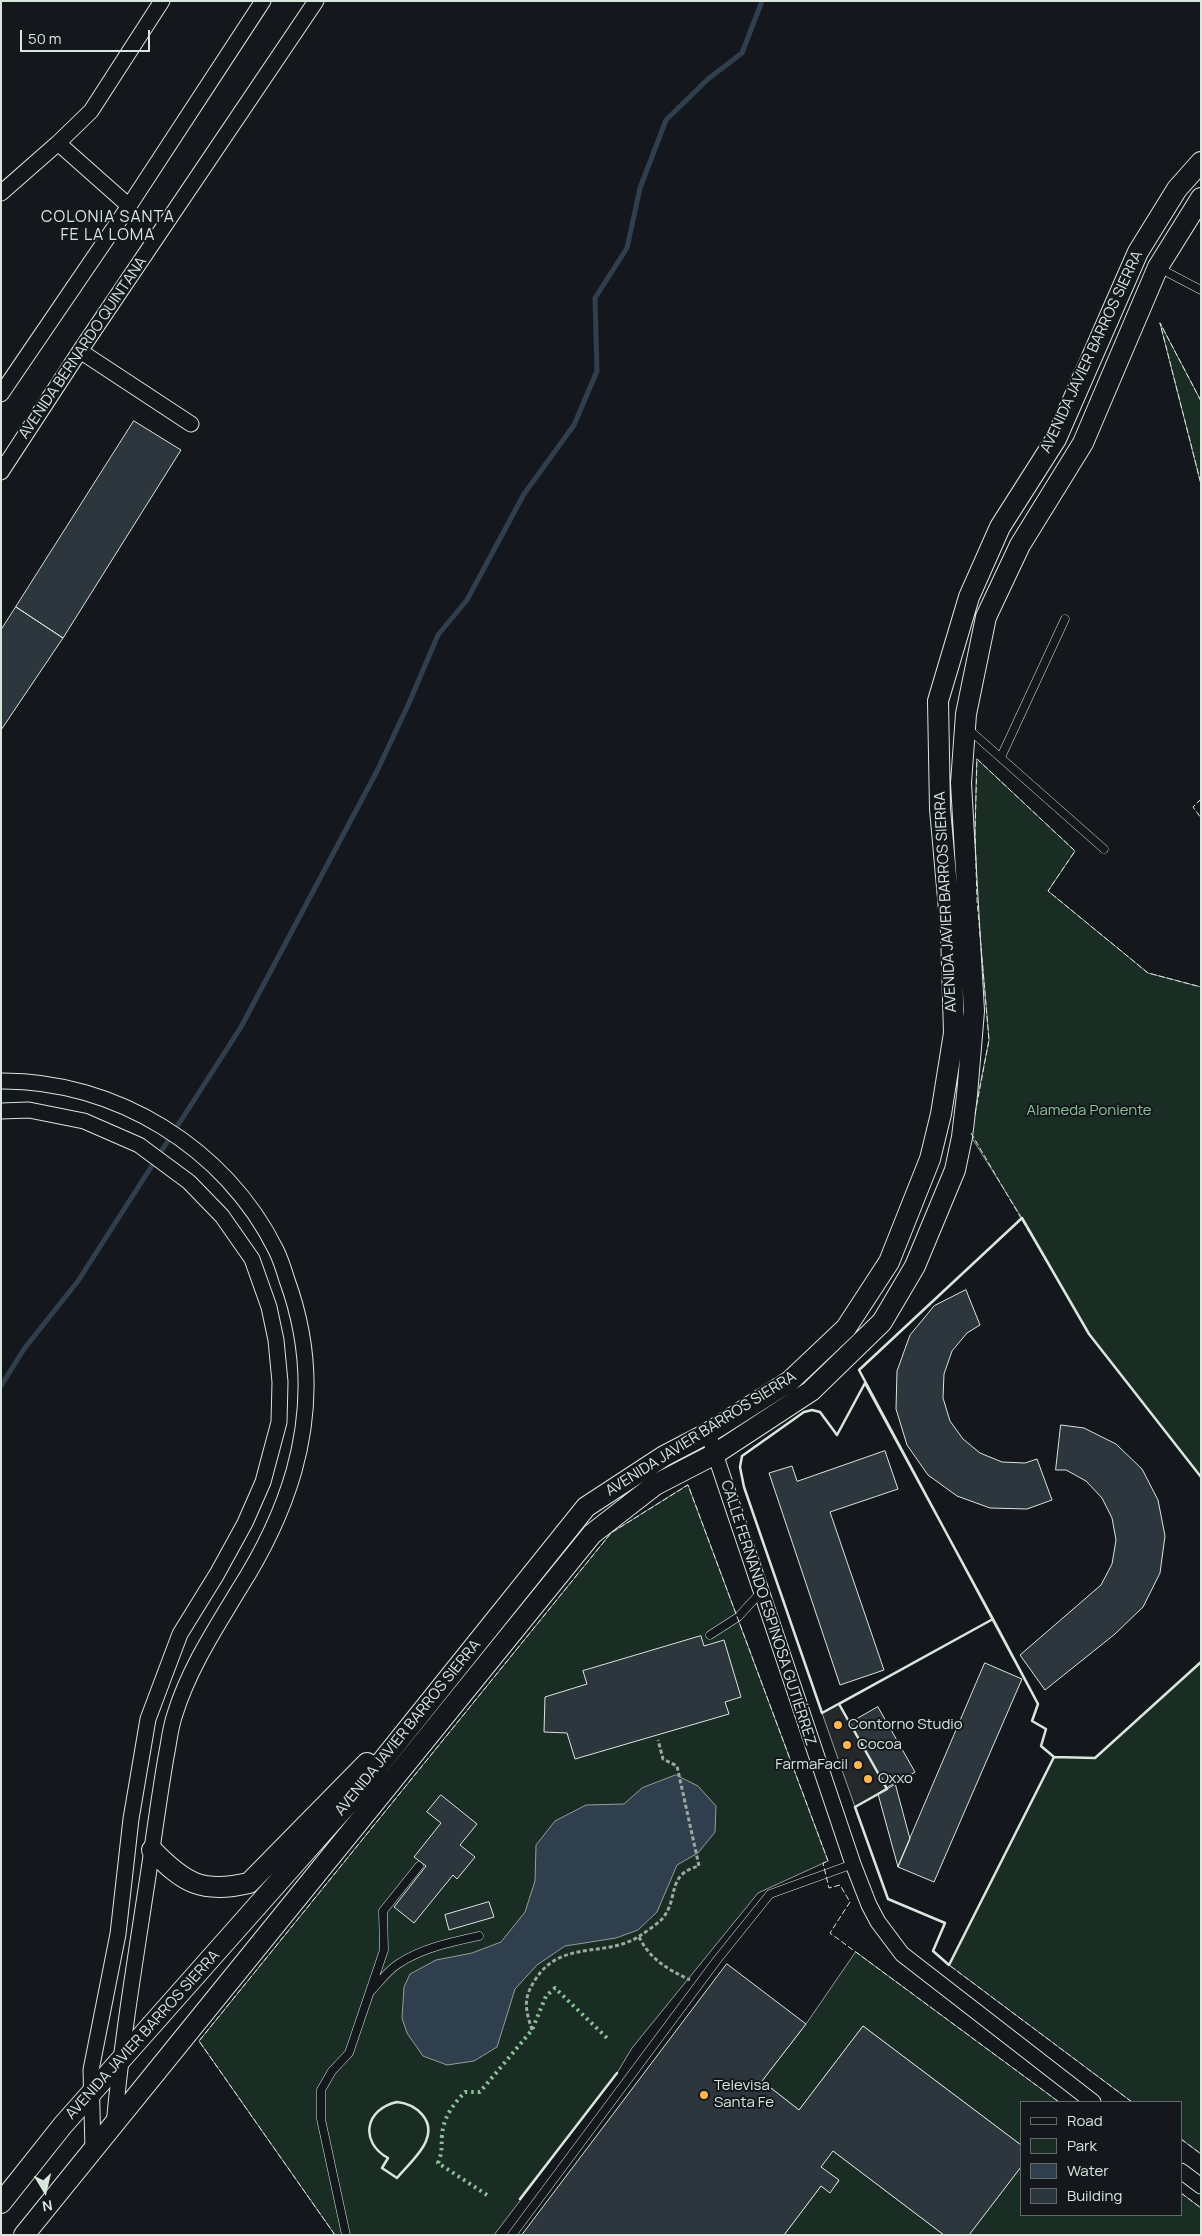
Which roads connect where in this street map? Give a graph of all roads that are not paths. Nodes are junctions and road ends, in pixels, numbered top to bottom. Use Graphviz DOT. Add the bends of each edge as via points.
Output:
graph roads {
  1 [pos="162,1"];
  2 [pos="263,1"];
  3 [pos="316,1"];
  4 [pos="58,143"];
  5 [pos="1201,162"];
  6 [pos="1,193"];
  7 [pos="1201,198"];
  8 [pos="129,206"];
  9 [pos="1158,267"];
  10 [pos="1201,290"];
  11 [pos="80,351"];
  12 [pos="1,394"];
  13 [pos="191,424"];
  14 [pos="1,472"];
  15 [pos="1065,619"];
  16 [pos="965,727"];
  17 [pos="1000,757"];
  18 [pos="1104,849"];
  19 [pos="1,1081"];
  20 [pos="1,1111"];
  21 [pos="708,1433"];
  22 [pos="715,1454"];
  23 [pos="761,1592"];
  24 [pos="710,1635"];
  25 [pos="428,1704"];
  26 [pos="152,1850"];
  27 [pos="853,1864"];
  28 [pos="419,1866"];
  29 [pos="478,1936"];
  30 [pos="368,1993"];
  31 [pos="120,2062"];
  32 [pos="90,2094"];
  33 [pos="1092,2101"];
  34 [pos="114,2125"];
  35 [pos="93,2150"];
  36 [pos="1182,2172"];
  37 [pos="1201,2186"];
  38 [pos="1,2203"];
  39 [pos="24,2235"];
  40 [pos="346,2235"];
  41 [pos="512,2235"];
  1 -- 4 [label="street" via="90,111"];
  2 -- 8 [label="street"];
  3 -- 11 [label="street, AVENIDA BERNARDO QUINTANA"];
  4 -- 6 [label="street"];
  4 -- 8 [label="street"];
  5 -- 21 [label="street, AVENIDA JAVIER BARROS SIERRA" via="1177,189 1138,252 1056,438 1000,528 969,597 938,701 940,809 951,932 954,1033 941,1114 917,1194 890,1262 846,1328 790,1380"];
  7 -- 9 [label="street, AVENIDA JAVIER BARROS SIERRA"];
  8 -- 12 [label="street"];
  9 -- 10 [label="lane"];
  9 -- 16 [label="street, AVENIDA JAVIER BARROS SIERRA" via="1083,443 1020,545 986,617"];
  11 -- 13 [label="street"];
  11 -- 14 [label="street, AVENIDA BERNARDO QUINTANA"];
  15 -- 17 [label="lane"];
  16 -- 17 [label="lane"];
  16 -- 22 [label="street, AVENIDA JAVIER BARROS SIERRA" via="961,810 974,1011 962,1137 955,1170 915,1266 882,1322 810,1391"];
  17 -- 18 [label="lane"];
  19 -- 26 [label="street" via="28,1081 90,1094 147,1117 207,1158 247,1203 277,1251 296,1304 303,1337 307,1380 304,1424 293,1473 272,1528 240,1588 204,1644 174,1716"];
  20 -- 32 [label="street" via="29,1110 84,1121 139,1145 188,1182 222,1216 252,1259 270,1306 280,1382 279,1422 263,1482 217,1574 180,1634 148,1718 131,1819 118,1934 91,2070"];
  21 -- 22 [label="street, CALLE FERNANDO ESPINOSA GUTIÉRREZ"];
  21 -- 25 [label="street, AVENIDA JAVIER BARROS SIERRA" via="664,1456 586,1508"];
  22 -- 23 [label="street, CALLE FERNANDO ESPINOSA GUTIÉRREZ"];
  22 -- 34 [label="street, AVENIDA JAVIER BARROS SIERRA" via="655,1485 592,1534"];
  23 -- 24 [label="lane" via="738,1617"];
  23 -- 27 [label="street, CALLE FERNANDO ESPINOSA GUTIÉRREZ"];
  25 -- 26 [label="street" via="249,1883 231,1888 203,1887 171,1870"];
  25 -- 31 [label="street, AVENIDA JAVIER BARROS SIERRA" via="351,1800"];
  26 -- 31 [label="street"];
  27 -- 33 [label="street, CALLE FERNANDO ESPINOSA GUTIÉRREZ" via="868,1905 902,1954"];
  27 -- 41 [label="lane" via="770,1894"];
  28 -- 30 [label="lane" via="383,1911 384,1950"];
  29 -- 30 [label="lane" via="416,1954 396,1965"];
  30 -- 40 [label="lane" via="349,2053 332,2071 321,2090 321,2119"];
  31 -- 32 [label="street, AVENIDA JAVIER BARROS SIERRA"];
  31 -- 34 [label="street"];
  32 -- 35 [label="street"];
  32 -- 38 [label="street, AVENIDA JAVIER BARROS SIERRA"];
  34 -- 35 [label="street, AVENIDA JAVIER BARROS SIERRA"];
  35 -- 39 [label="street, AVENIDA JAVIER BARROS SIERRA"];
  36 -- 37 [label="street"];
}
